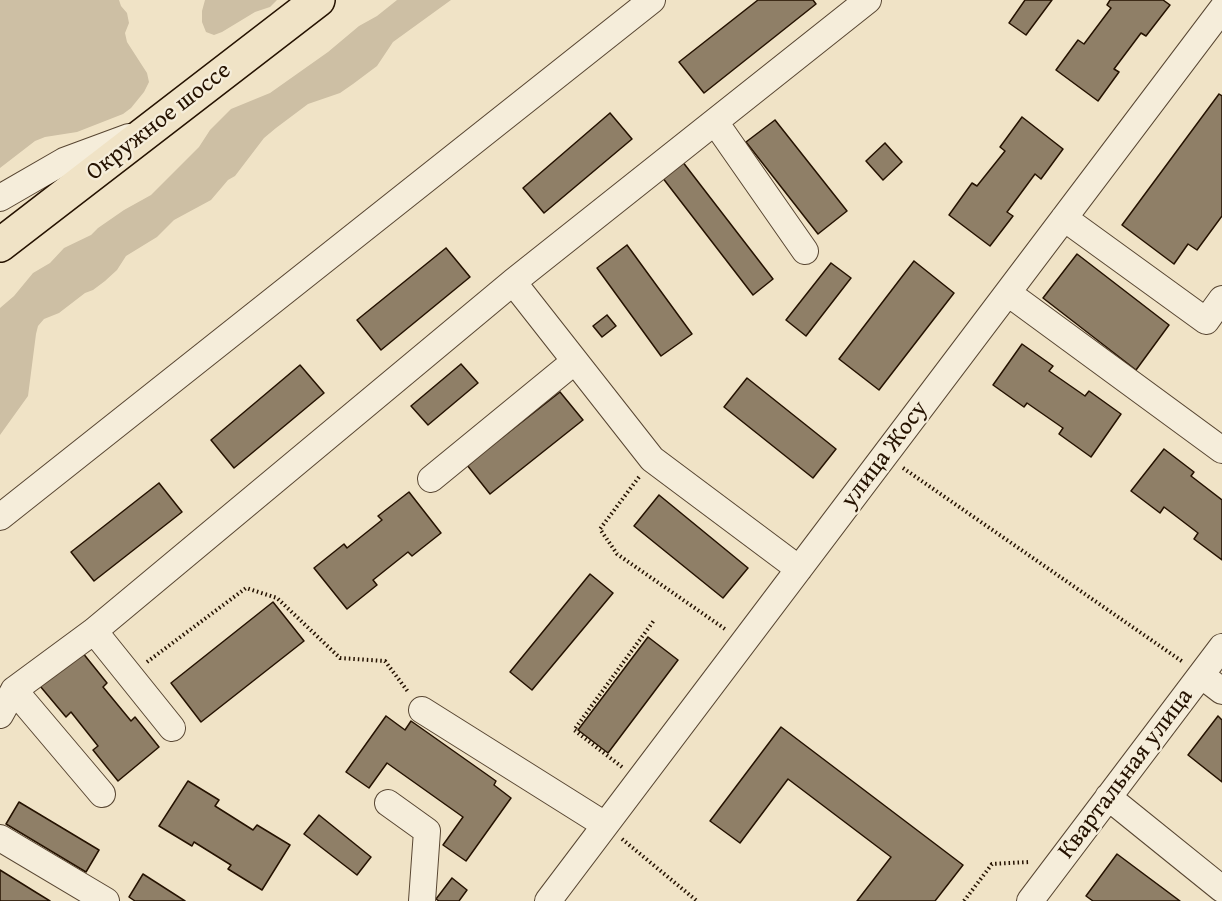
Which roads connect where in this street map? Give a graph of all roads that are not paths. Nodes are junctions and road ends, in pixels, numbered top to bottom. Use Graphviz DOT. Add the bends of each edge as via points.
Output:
graph roads {
  1 [pos="318,0"];
  2 [pos="652,0"];
  3 [pos="868,0"];
  4 [pos="1222,9"];
  5 [pos="715,122"];
  6 [pos="148,130"];
  7 [pos="0,198"];
  8 [pos="1064,218"];
  9 [pos="0,245"];
  10 [pos="805,251"];
  11 [pos="513,282"];
  12 [pos="1008,293"];
  13 [pos="1222,299"];
  14 [pos="575,362"];
  15 [pos="1222,450"];
  16 [pos="431,479"];
  17 [pos="0,517"];
  18 [pos="799,569"];
  19 [pos="94,631"];
  20 [pos="1222,647"];
  21 [pos="1201,675"];
  22 [pos="14,690"];
  23 [pos="1222,691"];
  24 [pos="422,710"];
  25 [pos="0,715"];
  26 [pos="171,728"];
  27 [pos="102,794"];
  28 [pos="1108,797"];
  29 [pos="388,803"];
  30 [pos="605,825"];
  31 [pos="0,838"];
  32 [pos="1222,888"];
  33 [pos="106,901"];
  34 [pos="422,901"];
  35 [pos="548,901"];
  36 [pos="1030,901"];
  1 -- 6 [label="main road, Окружное шоссе"];
  2 -- 17 [label="street"];
  3 -- 5 [label="street"];
  4 -- 8 [label="street, улица Жосу"];
  5 -- 10 [label="street"];
  5 -- 11 [label="street"];
  6 -- 7 [label="street" via="64,161"];
  6 -- 9 [label="main road, Окружное шоссе"];
  8 -- 12 [label="street, улица Жосу"];
  8 -- 13 [label="street" via="1206,321"];
  11 -- 14 [label="street"];
  11 -- 19 [label="street"];
  12 -- 15 [label="street"];
  12 -- 18 [label="street, улица Жосу"];
  14 -- 16 [label="street"];
  14 -- 18 [label="street" via="651,459"];
  18 -- 30 [label="street, улица Жосу"];
  19 -- 22 [label="street"];
  19 -- 26 [label="street"];
  20 -- 21 [label="street, Квартальная улица"];
  21 -- 23 [label="street"];
  21 -- 28 [label="street, Квартальная улица"];
  22 -- 25 [label="street"];
  22 -- 27 [label="street"];
  24 -- 30 [label="street"];
  28 -- 32 [label="street"];
  28 -- 36 [label="street, Квартальная улица"];
  29 -- 34 [label="street" via="427,831"];
  30 -- 35 [label="street, улица Жосу"];
  31 -- 33 [label="street"];
}
